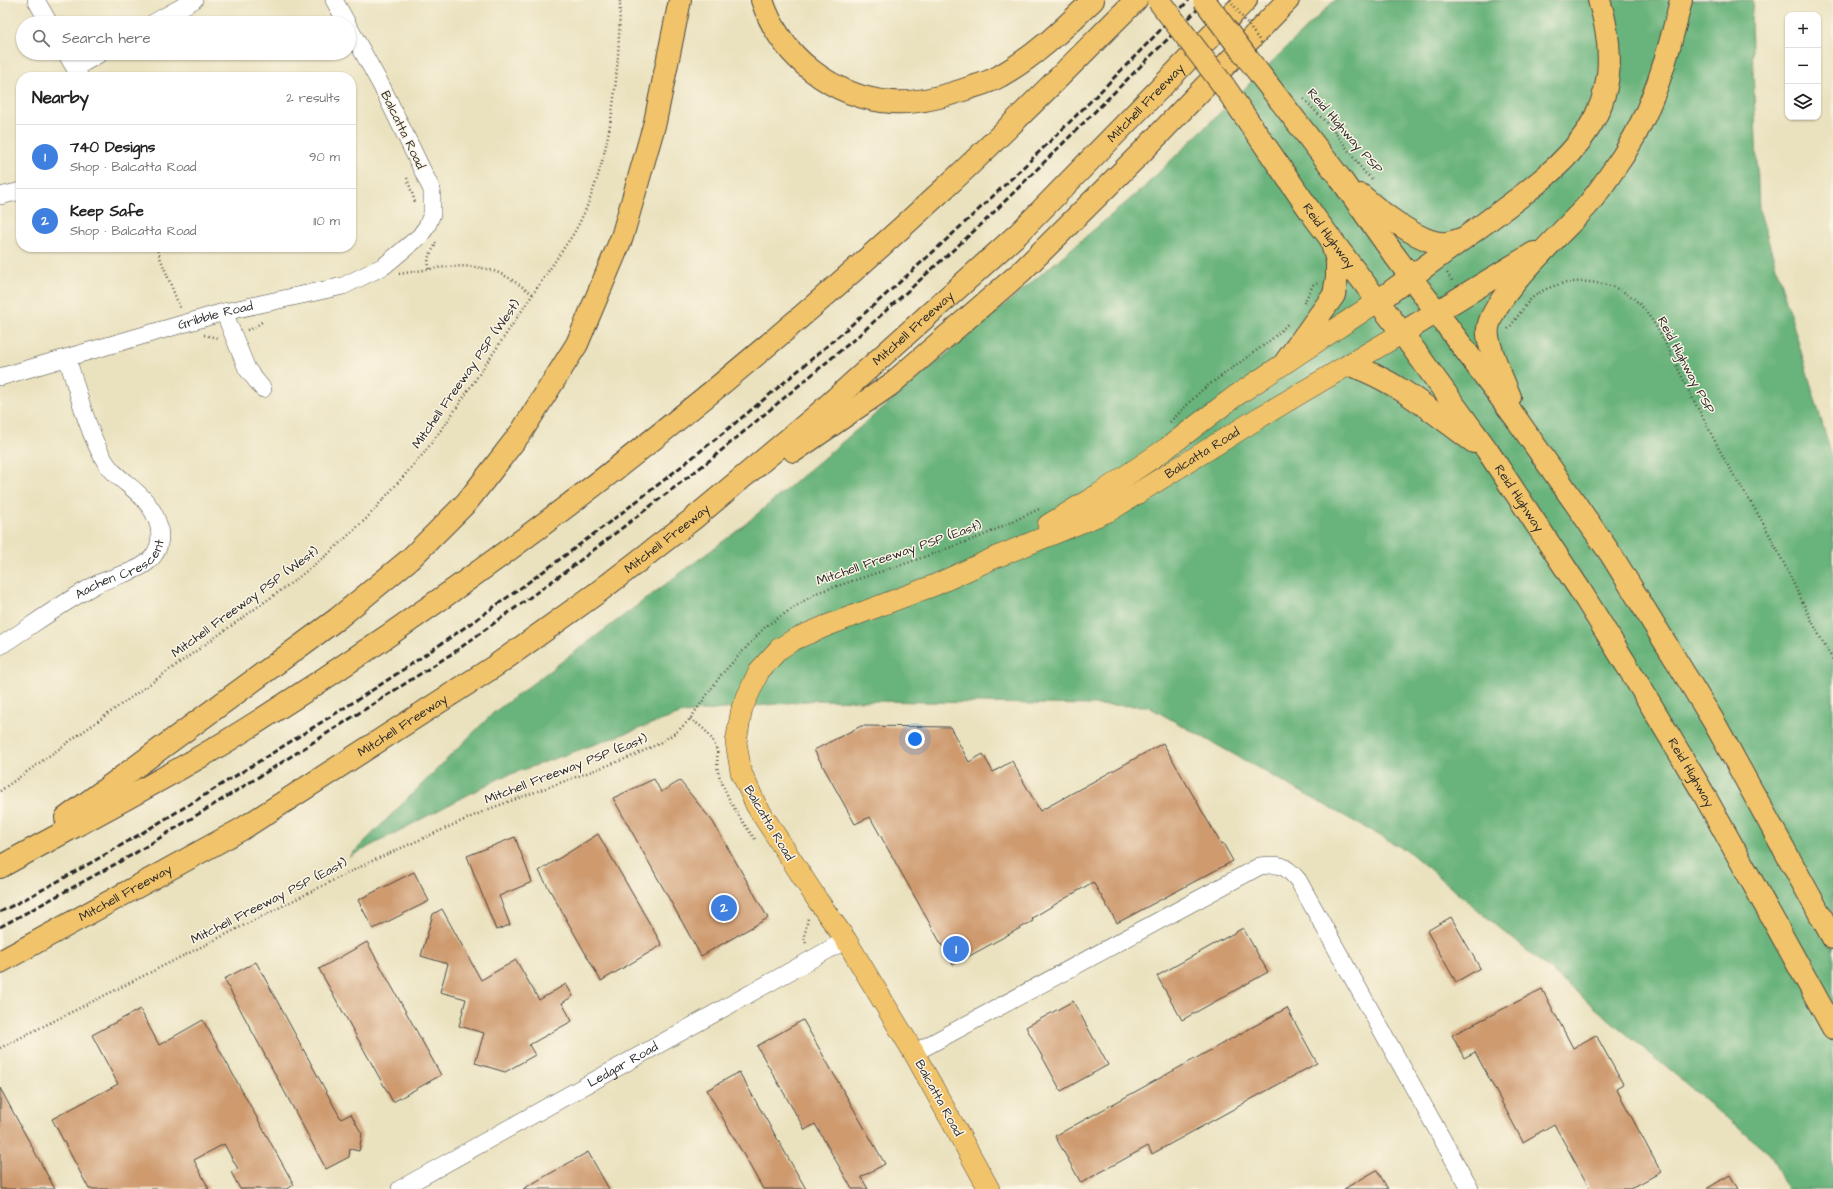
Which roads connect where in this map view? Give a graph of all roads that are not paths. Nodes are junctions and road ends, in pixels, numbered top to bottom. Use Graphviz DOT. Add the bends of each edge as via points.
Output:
graph roads {
  1 [pos="36,0"];
  2 [pos="194,0"];
  3 [pos="334,0"];
  4 [pos="680,0"];
  5 [pos="762,0"];
  6 [pos="1093,0"];
  7 [pos="1136,0"];
  8 [pos="1158,0"];
  9 [pos="1204,0"];
  10 [pos="1246,0"];
  11 [pos="1288,0"];
  12 [pos="1599,0"];
  13 [pos="1682,0"];
  14 [pos="45,16"];
  15 [pos="165,16"];
  16 [pos="343,16"];
  17 [pos="356,40"];
  18 [pos="70,60"];
  19 [pos="92,60"];
  20 [pos="77,72"];
  21 [pos="1340,178"];
  22 [pos="16,192"];
  23 [pos="0,196"];
  24 [pos="420,236"];
  25 [pos="1329,236"];
  26 [pos="1466,237"];
  27 [pos="1549,244"];
  28 [pos="1411,277"];
  29 [pos="1378,301"];
  30 [pos="1436,311"];
  31 [pos="224,312"];
  32 [pos="1402,333"];
  33 [pos="67,358"];
  34 [pos="1286,361"];
  35 [pos="1350,365"];
  36 [pos="0,377"];
  37 [pos="263,389"];
  38 [pos="1518,421"];
  39 [pos="1487,450"];
  40 [pos="693,519"];
  41 [pos="994,558"];
  42 [pos="0,646"];
  43 [pos="0,866"];
  44 [pos="1833,938"];
  45 [pos="846,940"];
  46 [pos="0,962"];
  47 [pos="1833,1028"];
  48 [pos="914,1053"];
  49 [pos="406,1187"];
  50 [pos="989,1189"];
  51 [pos="1470,1189"];
  1 -- 14 [label="street"];
  2 -- 15 [label="street"];
  3 -- 16 [label="street"];
  4 -- 43 [label="highway" via="655,122 622,237 577,344 522,430 467,502 410,559 337,619"];
  5 -- 6 [label="highway" via="772,24 802,63 828,83 851,93 893,103 939,98 999,77 1041,50"];
  7 -- 43 [label="highway" via="1026,111 857,267 681,417 582,494 475,574 275,710 179,769"];
  8 -- 25 [label="highway, Reid Highway, bridge" via="1224,86"];
  9 -- 21 [label="highway, bridge" via="1259,51"];
  10 -- 40 [label="highway, Mitchell Freeway" via="1019,233 816,416"];
  11 -- 40 [label="highway" via="1022,271 890,385"];
  12 -- 26 [label="highway" via="1606,25 1609,58 1606,86 1598,112 1585,137 1548,175"];
  13 -- 27 [label="highway" via="1668,57 1645,117 1611,174 1592,199"];
  17 -- 24 [label="street, Balcatta Road" via="432,190 432,214"];
  18 -- 20 [label="street"];
  19 -- 20 [label="street"];
  21 -- 26 [label="highway" via="1382,213 1430,240 1440,243"];
  21 -- 28 [label="highway"];
  22 -- 23 [label="street"];
  24 -- 31 [label="street, Gribble Road" via="384,266 343,286"];
  25 -- 29 [label="highway, Reid Highway"];
  25 -- 34 [label="highway" via="1337,261 1334,295"];
  26 -- 28 [label="highway"];
  27 -- 30 [label="highway"];
  27 -- 38 [label="highway" via="1500,302 1487,329"];
  28 -- 29 [label="highway"];
  28 -- 30 [label="highway"];
  29 -- 32 [label="highway, Reid Highway"];
  29 -- 34 [label="main road, Balcatta Road"];
  30 -- 32 [label="highway"];
  30 -- 38 [label="highway"];
  31 -- 33 [label="street, Gribble Road"];
  31 -- 37 [label="street" via="247,369"];
  32 -- 35 [label="main road, Balcatta Road"];
  32 -- 39 [label="highway, Reid Highway"];
  33 -- 36 [label="street, Gribble Road"];
  33 -- 42 [label="street, Aachen Crescent" via="83,409 103,458 111,471 148,504 160,526 159,548 146,564 95,585"];
  34 -- 41 [label="main road, Balcatta Road" via="1099,494"];
  35 -- 39 [label="highway" via="1386,380"];
  35 -- 41 [label="main road, Balcatta Road" via="1256,419 1109,512"];
  38 -- 44 [label="highway" via="1612,556 1714,722"];
  39 -- 47 [label="highway, Reid Highway" via="1639,683"];
  40 -- 46 [label="highway, Mitchell Freeway" via="597,593 495,666 360,755 242,829"];
  41 -- 45 [label="main road, Balcatta Road" via="935,585 794,639 779,649 759,671 742,708 736,742 741,772 756,805"];
  45 -- 48 [label="main road, Balcatta Road"];
  45 -- 49 [label="street, Ledgar Road"];
  48 -- 50 [label="main road, Balcatta Road"];
  48 -- 51 [label="street" via="1260,866 1275,863 1287,868 1298,880"];
}
